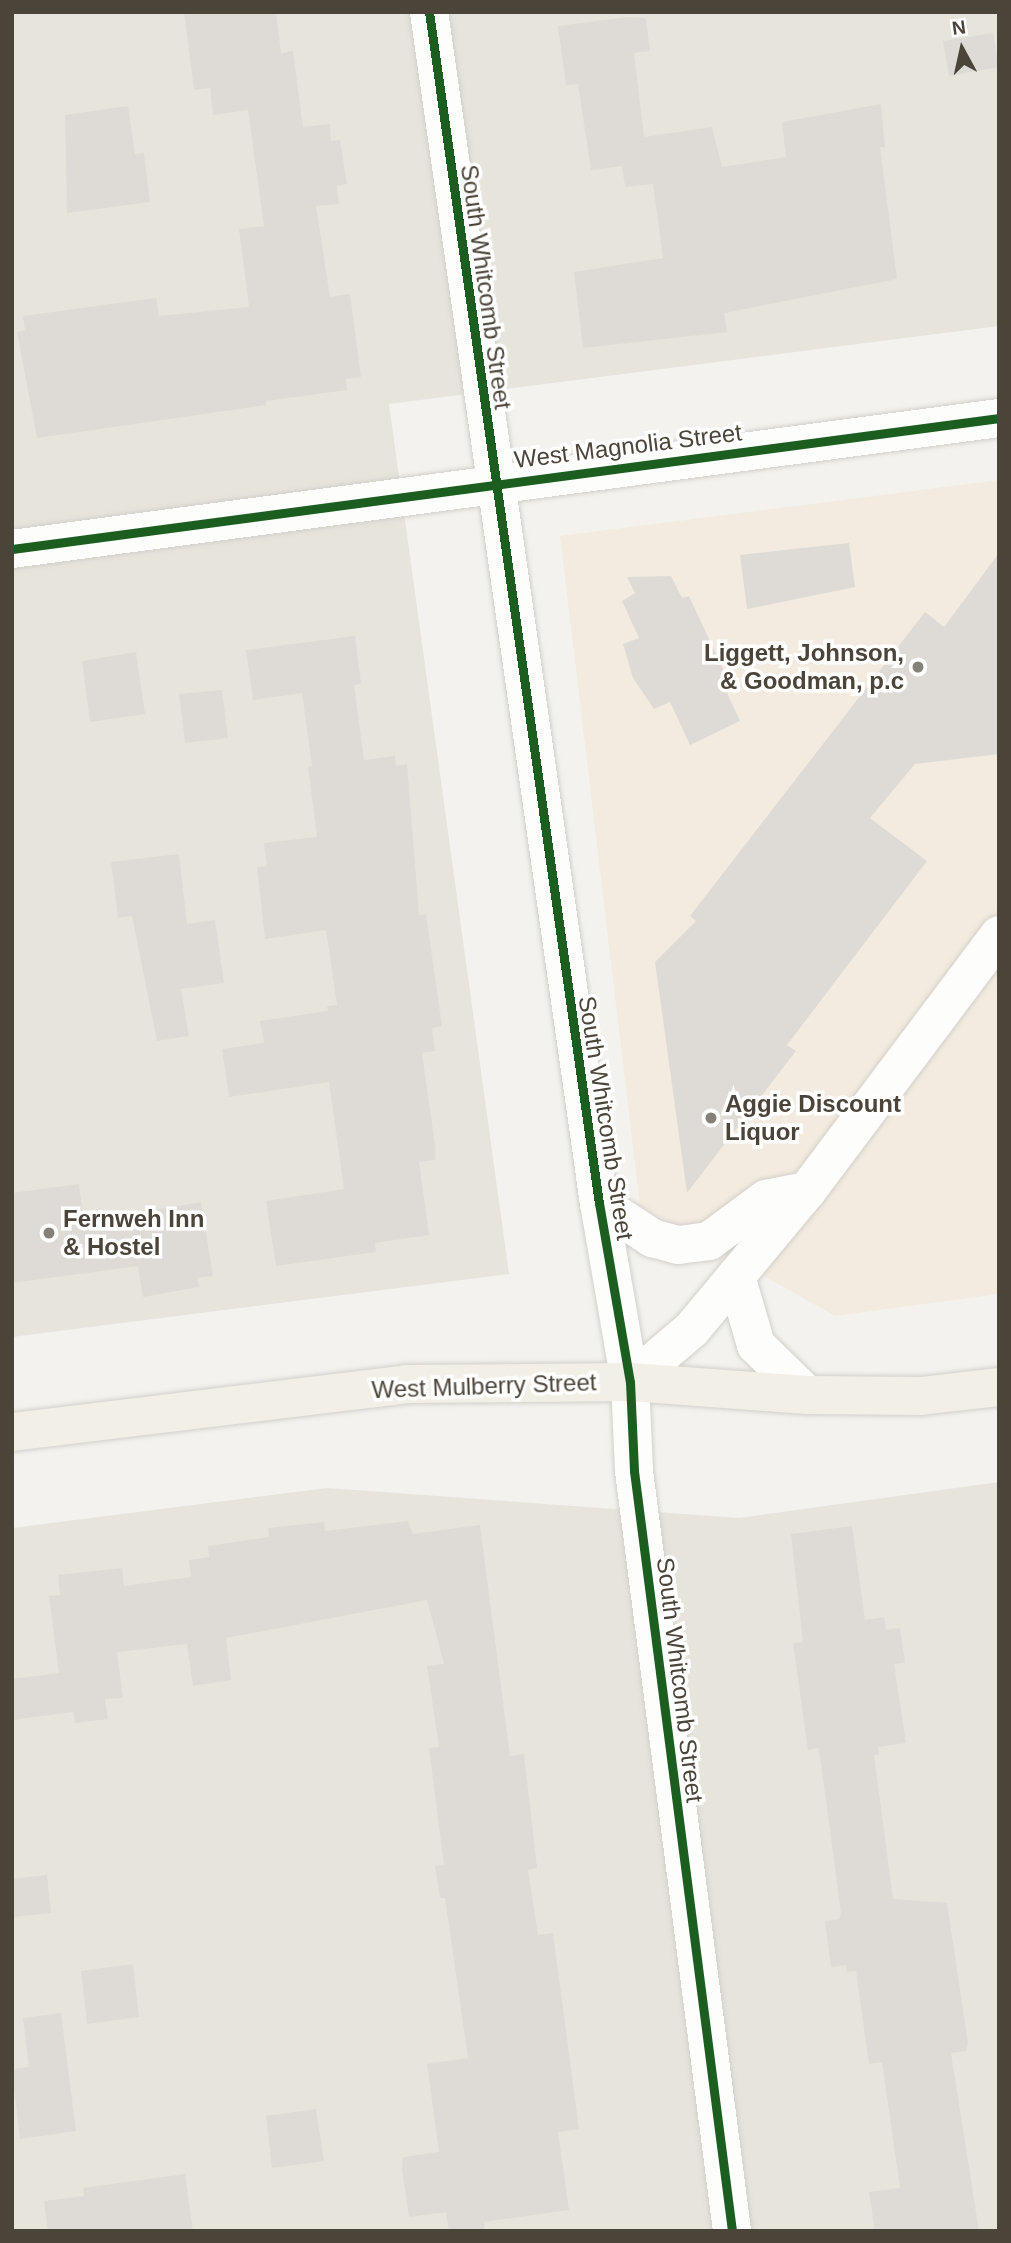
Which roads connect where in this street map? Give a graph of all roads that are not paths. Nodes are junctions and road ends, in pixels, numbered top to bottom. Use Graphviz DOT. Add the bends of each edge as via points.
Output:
graph roads {
  1 [pos="429,12"];
  2 [pos="999,418"];
  3 [pos="493,483"];
  4 [pos="12,549"];
  5 [pos="999,935"];
  6 [pos="807,1191"];
  7 [pos="599,1203"];
  8 [pos="736,1276"];
  9 [pos="630,1382"];
  10 [pos="999,1387"];
  11 [pos="807,1395"];
  12 [pos="12,1432"];
  13 [pos="732,2231"];
  1 -- 3 [label="street, South Whitcomb Street"];
  2 -- 3 [label="street, West Magnolia Street"];
  3 -- 4 [label="street, West Magnolia Street"];
  3 -- 7 [label="street, South Whitcomb Street"];
  5 -- 6 [label="street"];
  6 -- 7 [label="street" via="766,1199 709,1241 678,1245 652,1238"];
  6 -- 8 [label="street"];
  7 -- 9 [label="street, South Whitcomb Street"];
  8 -- 9 [label="street" via="692,1329"];
  8 -- 11 [label="street" via="756,1345"];
  9 -- 11 [label="main road, West Mulberry Street"];
  9 -- 12 [label="main road, West Mulberry Street" via="406,1384"];
  9 -- 13 [label="street, South Whitcomb Street" via="634,1471"];
  10 -- 11 [label="main road, West Mulberry Street" via="921,1396"];
}
